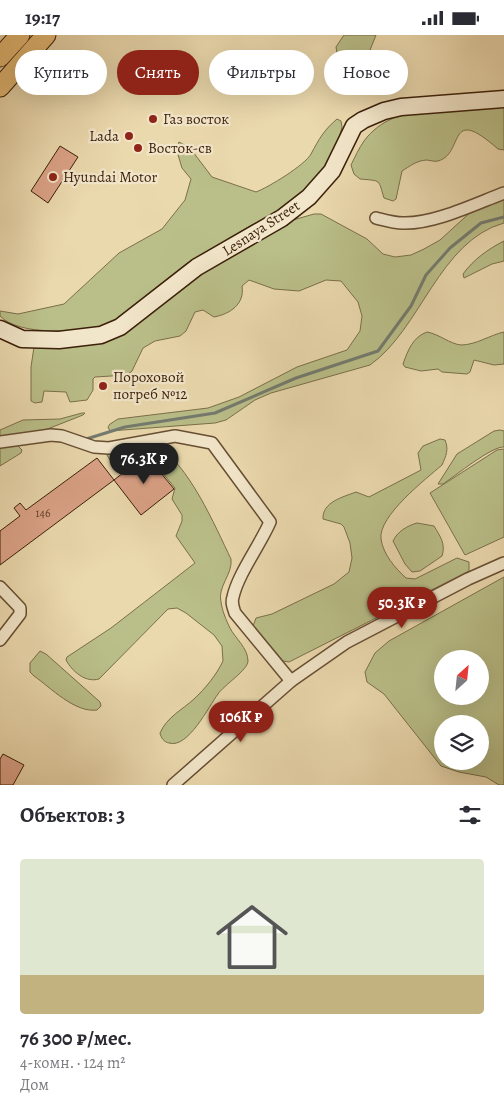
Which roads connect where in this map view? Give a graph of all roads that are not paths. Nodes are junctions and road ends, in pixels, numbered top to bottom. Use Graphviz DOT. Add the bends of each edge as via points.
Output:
graph roads {
  1 [pos="20,35"];
  2 [pos="46,35"];
  3 [pos="0,57"];
  4 [pos="0,87"];
  5 [pos="504,99"];
  6 [pos="504,193"];
  7 [pos="376,218"];
  8 [pos="0,329"];
  9 [pos="0,442"];
  10 [pos="504,563"];
  11 [pos="0,587"];
  12 [pos="0,640"];
  13 [pos="291,681"];
  14 [pos="172,785"];
  1 -- 3 [label="highway"];
  2 -- 4 [label="highway"];
  5 -- 8 [label="main road, Lesnaya Street" via="402,107 363,120 354,126 332,171 309,197 282,218 198,267 120,327 101,335 60,340 22,339"];
  6 -- 7 [label="street" via="416,222"];
  9 -- 13 [label="street" via="51,435 108,448 175,436 212,443 270,522 237,586 232,606"];
  10 -- 13 [label="street" via="348,642"];
  11 -- 12 [label="street" via="20,608 20,614"];
  13 -- 14 [label="street"];
}
